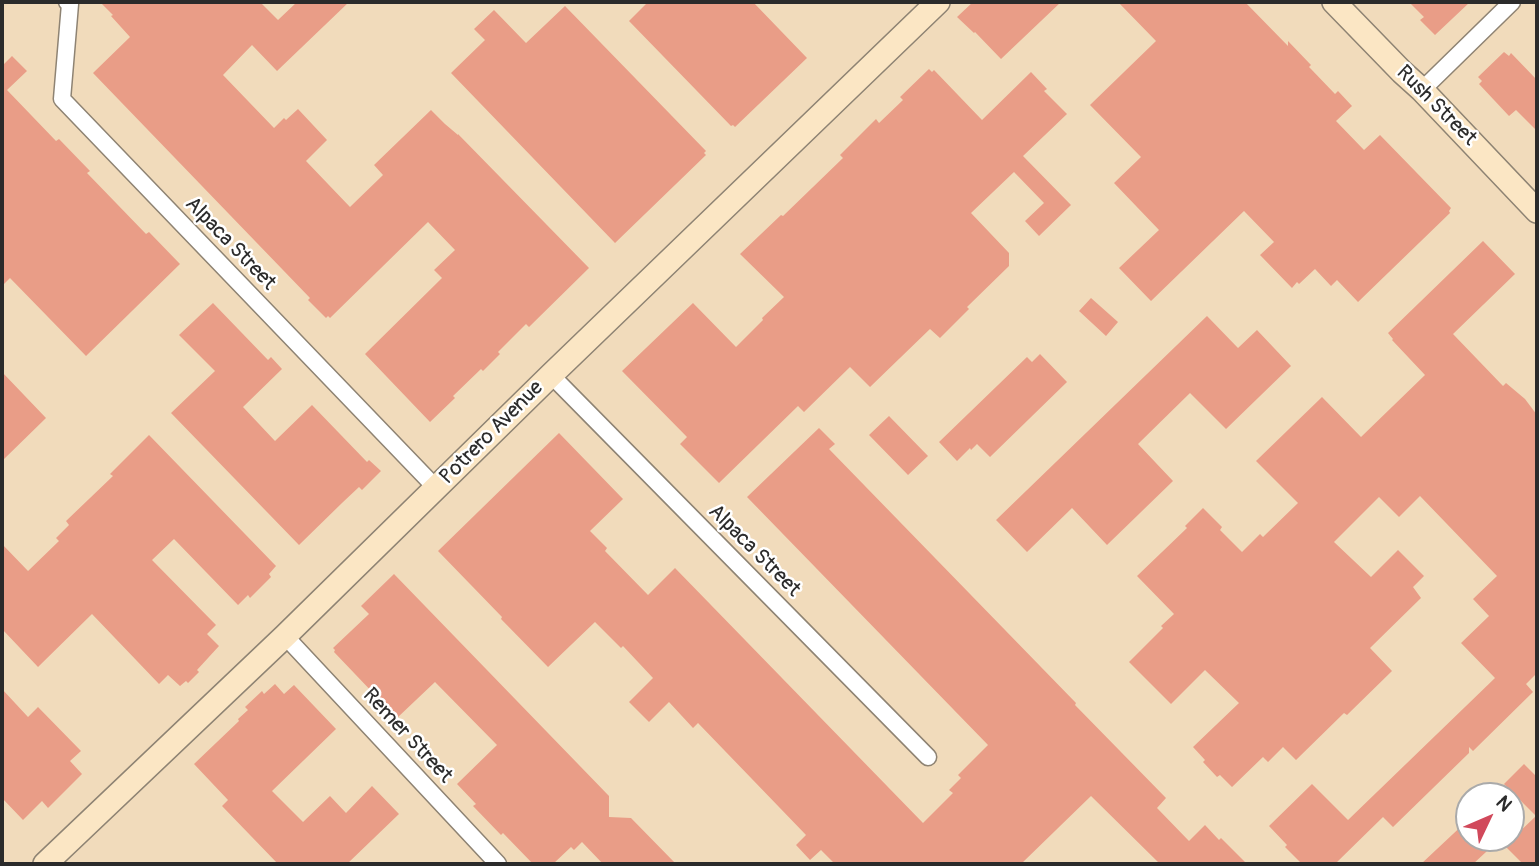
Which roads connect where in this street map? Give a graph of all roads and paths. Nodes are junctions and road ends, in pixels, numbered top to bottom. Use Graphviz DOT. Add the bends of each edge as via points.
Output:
graph roads {
  1 [pos="67,2"];
  2 [pos="938,2"];
  3 [pos="1334,2"];
  4 [pos="1512,2"];
  5 [pos="1422,90"];
  6 [pos="1537,211"];
  7 [pos="551,375"];
  8 [pos="436,489"];
  9 [pos="285,636"];
  10 [pos="928,757"];
  11 [pos="45,864"];
  12 [pos="499,864"];
  1 -- 8 [label="street, Alpaca Street" via="62,99"];
  2 -- 7 [label="street, Potrero Avenue"];
  3 -- 5 [label="street, Rush Street"];
  4 -- 5 [label="street"];
  5 -- 6 [label="street, Rush Street"];
  7 -- 8 [label="street, Potrero Avenue"];
  7 -- 10 [label="street, Alpaca Street"];
  8 -- 9 [label="street, Potrero Avenue"];
  9 -- 11 [label="street, Potrero Avenue"];
  9 -- 12 [label="street, Remer Street"];
}
